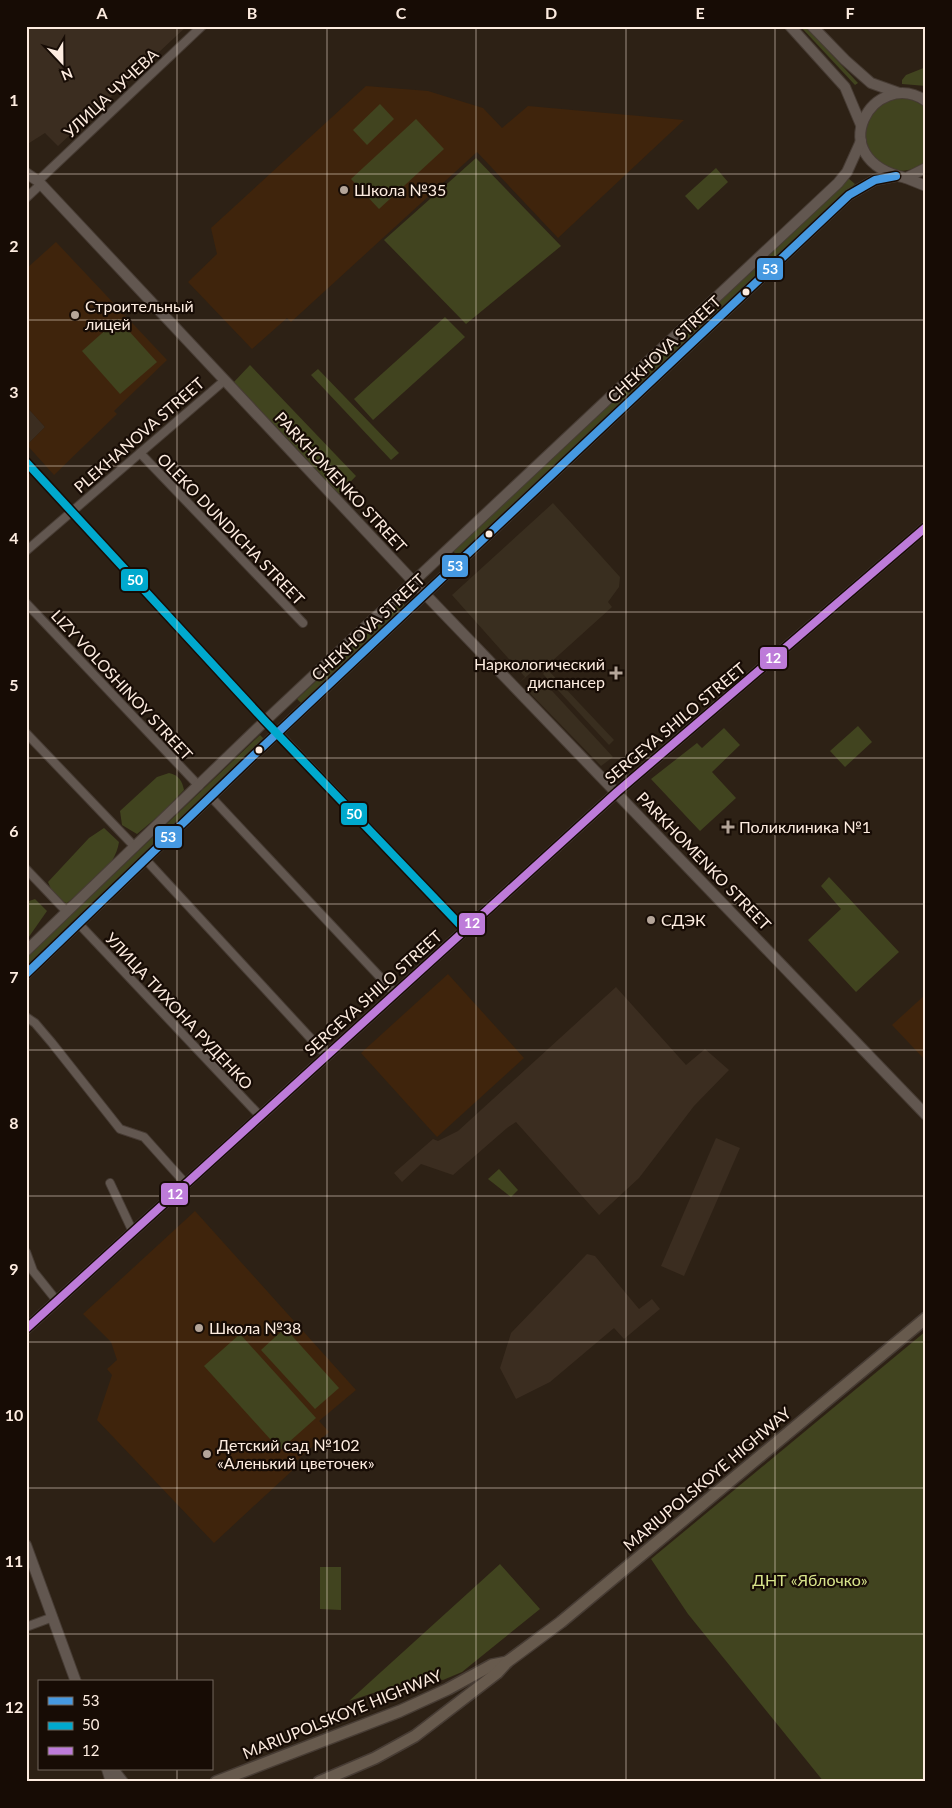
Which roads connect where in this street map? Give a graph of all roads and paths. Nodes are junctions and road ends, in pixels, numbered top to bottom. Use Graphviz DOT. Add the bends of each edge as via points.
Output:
graph roads {
  1 [pos="202,26"];
  2 [pos="790,26"];
  3 [pos="812,26"];
  4 [pos="926,90"];
  5 [pos="900,93"];
  6 [pos="913,94"];
  7 [pos="926,101"];
  8 [pos="862,125"];
  9 [pos="861,141"];
  10 [pos="926,168"];
  11 [pos="26,173"];
  12 [pos="901,177"];
  13 [pos="40,182"];
  14 [pos="926,186"];
  15 [pos="26,198"];
  16 [pos="225,380"];
  17 [pos="140,453"];
  18 [pos="26,462"];
  19 [pos="73,511"];
  20 [pos="926,527"];
  21 [pos="26,552"];
  22 [pos="414,582"];
  23 [pos="425,594"];
  24 [pos="26,603"];
  25 [pos="302,624"];
  26 [pos="266,721"];
  27 [pos="26,733"];
  28 [pos="278,733"];
  29 [pos="198,786"];
  30 [pos="617,792"];
  31 [pos="211,797"];
  32 [pos="135,847"];
  33 [pos="146,860"];
  34 [pos="26,869"];
  35 [pos="67,912"];
  36 [pos="78,924"];
  37 [pos="465,930"];
  38 [pos="26,951"];
  39 [pos="26,974"];
  40 [pos="395,993"];
  41 [pos="26,1017"];
  42 [pos="327,1056"];
  43 [pos="926,1115"];
  44 [pos="260,1116"];
  45 [pos="110,1184"];
  46 [pos="186,1184"];
  47 [pos="133,1232"];
  48 [pos="26,1252"];
  49 [pos="57,1301"];
  50 [pos="926,1318"];
  51 [pos="26,1329"];
  52 [pos="26,1545"];
  53 [pos="53,1617"];
  54 [pos="26,1627"];
  55 [pos="507,1662"];
  56 [pos="75,1680"];
  57 [pos="107,1770"];
  58 [pos="114,1770"];
  59 [pos="112,1782"];
  60 [pos="123,1782"];
  61 [pos="216,1782"];
  62 [pos="319,1782"];
  1 -- 13 [label="street, УЛИЦА ЧУЧЕВА"];
  2 -- 8 [label="main road" via="845,87"];
  3 -- 5 [label="main road" via="871,83"];
  4 -- 6 [label="main road"];
  5 -- 6 [label="main road"];
  5 -- 8 [label="main road" via="879,100 866,113"];
  6 -- 7 [label="main road"];
  8 -- 9 [label="main road"];
  9 -- 12 [label="main road" via="867,158 876,167"];
  9 -- 22 [label="main road, CHEKHOVA STREET" via="838,183"];
  10 -- 12 [label="main road, CHEKHOVA STREET"];
  11 -- 13 [label="main road, PARKHOMENKO STREET"];
  12 -- 14 [label="main road"];
  12 -- 23 [label="main road, CHEKHOVA STREET" via="875,180 849,195"];
  13 -- 15 [label="street, УЛИЦА ЧУЧЕВА"];
  13 -- 16 [label="main road, PARKHOMENKO STREET"];
  16 -- 17 [label="street, PLEKHANOVA STREET"];
  16 -- 22 [label="main road, PARKHOMENKO STREET"];
  17 -- 19 [label="street, PLEKHANOVA STREET"];
  17 -- 25 [label="street, OLEKO DUNDICHA STREET"];
  18 -- 19 [label="street"];
  19 -- 21 [label="street, PLEKHANOVA STREET"];
  19 -- 26 [label="street"];
  20 -- 30 [label="main road, SERGEYA SHILO STREET"];
  22 -- 23 [label="main road, PARKHOMENKO STREET"];
  22 -- 26 [label="main road, CHEKHOVA STREET"];
  23 -- 28 [label="main road, CHEKHOVA STREET"];
  23 -- 30 [label="main road, PARKHOMENKO STREET"];
  24 -- 29 [label="street, LIZY VOLOSHINOY STREET"];
  26 -- 28 [label="main road"];
  26 -- 29 [label="main road, CHEKHOVA STREET"];
  27 -- 32 [label="street"];
  28 -- 31 [label="main road, CHEKHOVA STREET"];
  28 -- 37 [label="street"];
  29 -- 32 [label="main road, CHEKHOVA STREET"];
  30 -- 37 [label="main road, SERGEYA SHILO STREET"];
  30 -- 43 [label="main road, PARKHOMENKO STREET"];
  31 -- 33 [label="main road, CHEKHOVA STREET"];
  31 -- 40 [label="street"];
  32 -- 35 [label="main road, CHEKHOVA STREET"];
  33 -- 36 [label="main road, CHEKHOVA STREET"];
  33 -- 42 [label="street"];
  34 -- 35 [label="street"];
  35 -- 38 [label="main road, CHEKHOVA STREET"];
  36 -- 39 [label="main road, CHEKHOVA STREET"];
  36 -- 44 [label="street, УЛИЦА ТИХОНА РУДЕНКО"];
  37 -- 40 [label="main road, SERGEYA SHILO STREET"];
  40 -- 42 [label="main road, SERGEYA SHILO STREET"];
  41 -- 46 [label="street" via="52,1043 120,1128 144,1137"];
  42 -- 44 [label="main road, SERGEYA SHILO STREET"];
  44 -- 46 [label="main road, SERGEYA SHILO STREET"];
  45 -- 47 [label="street"];
  46 -- 47 [label="main road, SERGEYA SHILO STREET"];
  47 -- 49 [label="main road, SERGEYA SHILO STREET"];
  48 -- 49 [label="street" via="33,1271"];
  49 -- 51 [label="main road, SERGEYA SHILO STREET"];
  50 -- 55 [label="main road, MARIUPOLSKOYE HIGHWAY" via="561,1622"];
  52 -- 53 [label="main road"];
  53 -- 54 [label="street"];
  53 -- 56 [label="main road"];
  55 -- 61 [label="main road, MARIUPOLSKOYE HIGHWAY" via="492,1666 400,1711"];
  55 -- 62 [label="main road, MARIUPOLSKOYE HIGHWAY" via="415,1736 376,1758"];
  57 -- 59 [label="main road"];
  58 -- 60 [label="main road"];
}
